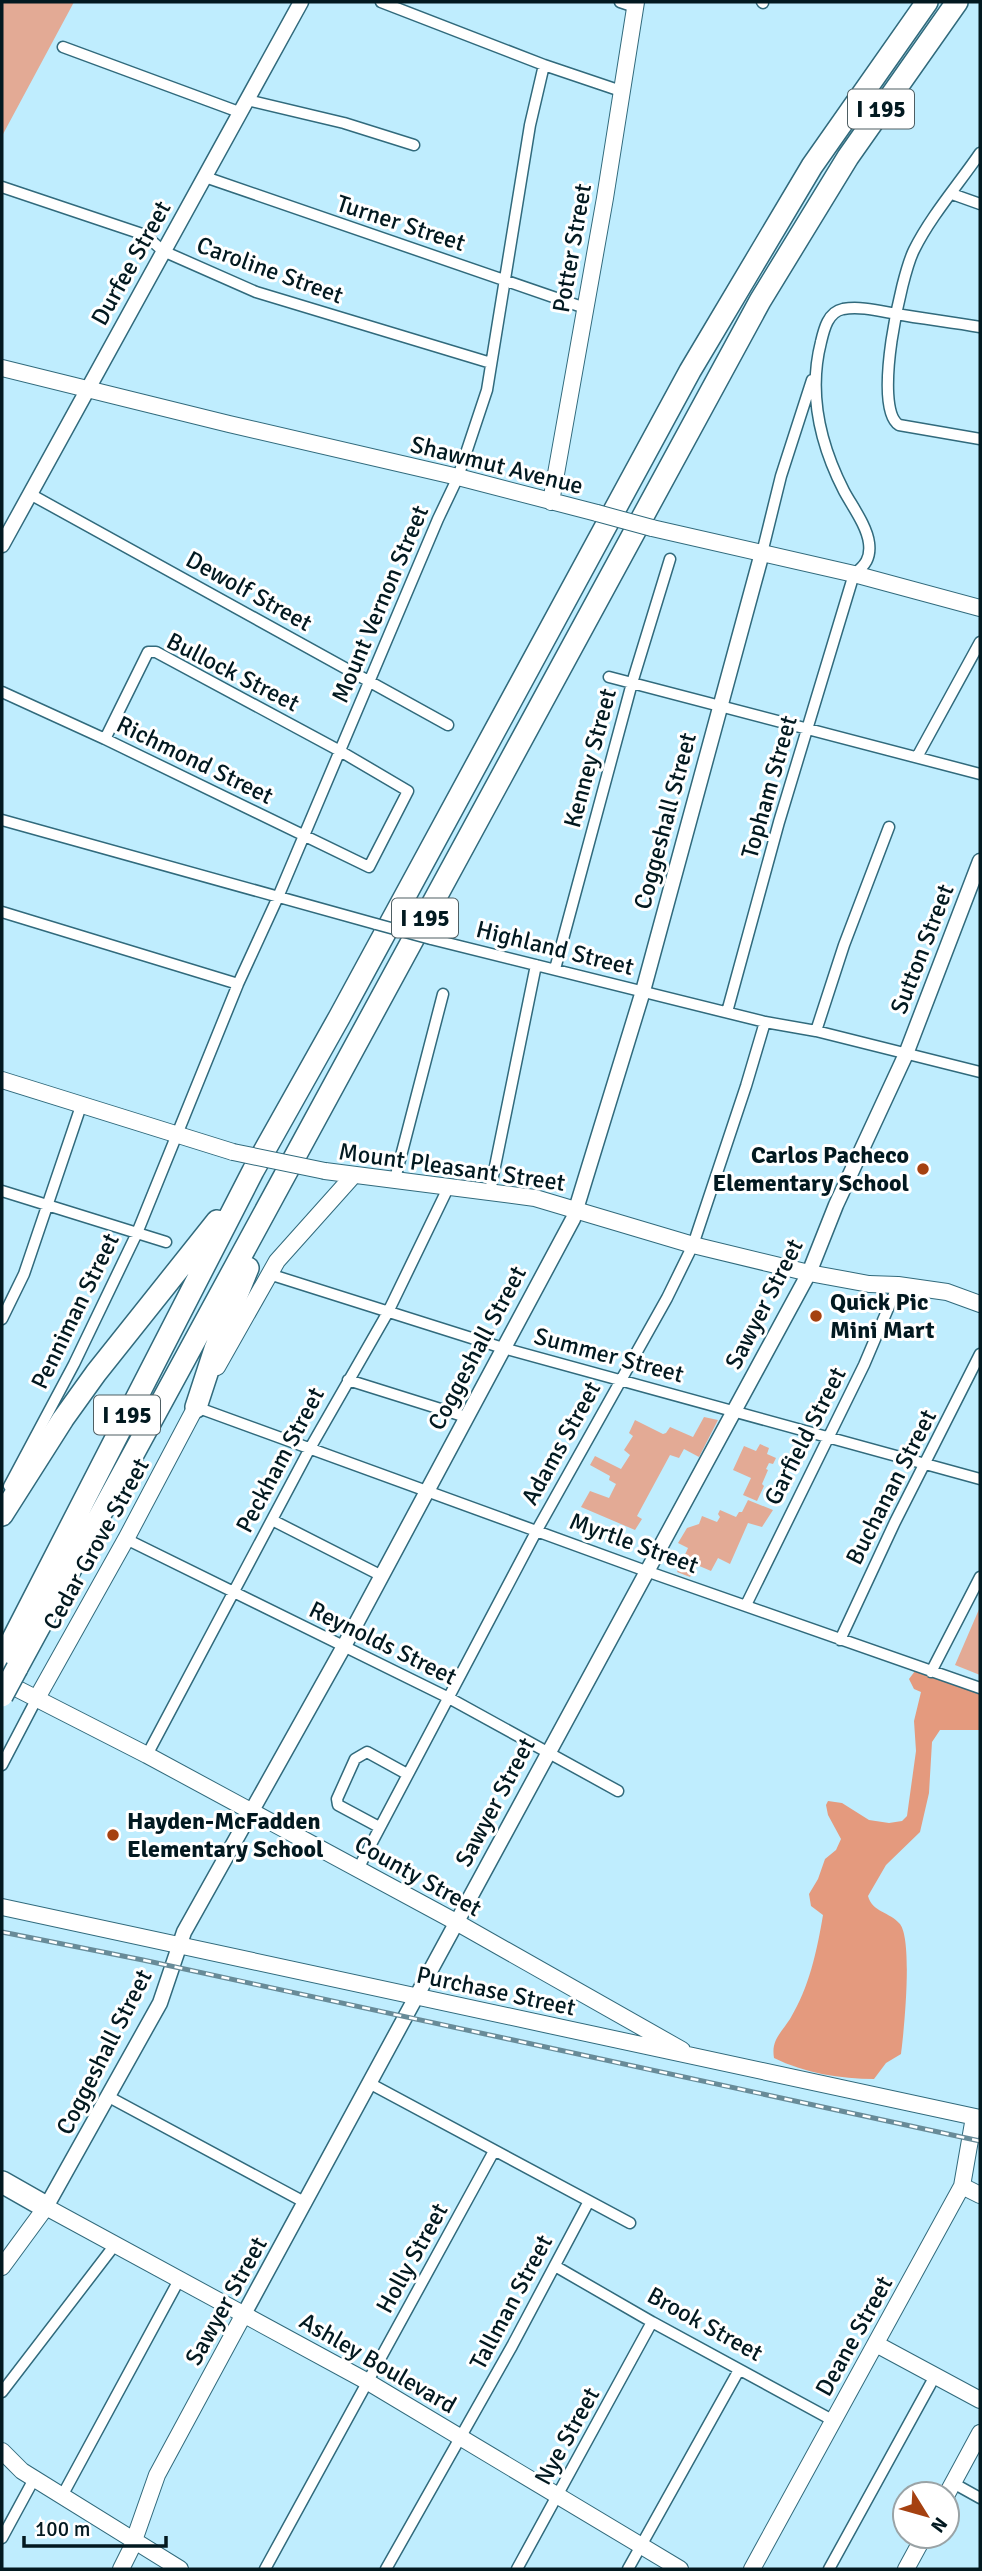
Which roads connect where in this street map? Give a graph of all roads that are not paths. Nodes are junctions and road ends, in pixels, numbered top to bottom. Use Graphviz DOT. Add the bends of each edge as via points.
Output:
graph roads {
  1 [pos="301,2"];
  2 [pos="381,2"];
  3 [pos="911,2"];
  4 [pos="927,2"];
  5 [pos="957,2"];
  6 [pos="963,2"];
  7 [pos="631,3"];
  8 [pos="925,46"];
  9 [pos="63,47"];
  10 [pos="544,65"];
  11 [pos="621,91"];
  12 [pos="861,93"];
  13 [pos="243,106"];
  14 [pos="414,145"];
  15 [pos="980,153"];
  16 [pos="205,177"];
  17 [pos="2,187"];
  18 [pos="952,194"];
  19 [pos="980,204"];
  20 [pos="163,251"];
  21 [pos="505,279"];
  22 [pos="585,308"];
  23 [pos="897,314"];
  24 [pos="980,327"];
  25 [pos="491,363"];
  26 [pos="2,368"];
  27 [pos="814,374"];
  28 [pos="89,388"];
  29 [pos="980,439"];
  30 [pos="458,477"];
  31 [pos="30,494"];
  32 [pos="551,502"];
  33 [pos="2,545"];
  34 [pos="762,553"];
  35 [pos="670,559"];
  36 [pos="854,574"];
  37 [pos="980,608"];
  38 [pos="980,642"];
  39 [pos="609,677"];
  40 [pos="370,682"];
  41 [pos="632,683"];
  42 [pos="2,692"];
  43 [pos="721,705"];
  44 [pos="448,725"];
  45 [pos="806,729"];
  46 [pos="106,739"];
  47 [pos="340,751"];
  48 [pos="917,757"];
  49 [pos="980,774"];
  50 [pos="2,820"];
  51 [pos="889,827"];
  52 [pos="304,836"];
  53 [pos="980,861"];
  54 [pos="369,867"];
  55 [pos="278,897"];
  56 [pos="2,912"];
  57 [pos="536,965"];
  58 [pos="555,969"];
  59 [pos="238,984"];
  60 [pos="643,991"];
  61 [pos="443,995"];
  62 [pos="727,1012"];
  63 [pos="765,1022"];
  64 [pos="816,1031"];
  65 [pos="905,1054"];
  66 [pos="980,1072"];
  67 [pos="2,1080"];
  68 [pos="81,1107"];
  69 [pos="178,1136"];
  70 [pos="253,1171"];
  71 [pos="353,1176"];
  72 [pos="285,1178"];
  73 [pos="395,1179"];
  74 [pos="449,1186"];
  75 [pos="2,1191"];
  76 [pos="490,1191"];
  77 [pos="47,1206"];
  78 [pos="577,1209"];
  79 [pos="137,1233"];
  80 [pos="166,1242"];
  81 [pos="693,1245"];
  82 [pos="809,1273"];
  83 [pos="269,1274"];
  84 [pos="898,1285"];
  85 [pos="980,1304"];
  86 [pos="388,1312"];
  87 [pos="2,1319"];
  88 [pos="503,1348"];
  89 [pos="980,1354"];
  90 [pos="621,1379"];
  91 [pos="348,1380"];
  92 [pos="196,1407"];
  93 [pos="734,1413"];
  94 [pos="466,1418"];
  95 [pos="827,1438"];
  96 [pos="309,1450"];
  97 [pos="926,1465"];
  98 [pos="7,1477"];
  99 [pos="980,1479"];
  100 [pos="426,1492"];
  101 [pos="2,1500"];
  102 [pos="2,1516"];
  103 [pos="272,1520"];
  104 [pos="537,1530"];
  105 [pos="126,1539"];
  106 [pos="646,1571"];
  107 [pos="382,1576"];
  108 [pos="980,1577"];
  109 [pos="233,1591"];
  110 [pos="746,1605"];
  111 [pos="840,1640"];
  112 [pos="343,1648"];
  113 [pos="7,1669"];
  114 [pos="931,1672"];
  115 [pos="980,1688"];
  116 [pos="2,1696"];
  117 [pos="37,1698"];
  118 [pos="449,1698"];
  119 [pos="548,1753"];
  120 [pos="147,1755"];
  121 [pos="2,1765"];
  122 [pos="407,1774"];
  123 [pos="618,1791"];
  124 [pos="251,1811"];
  125 [pos="379,1827"];
  126 [pos="358,1869"];
  127 [pos="2,1907"];
  128 [pos="456,1922"];
  129 [pos="178,1945"];
  130 [pos="416,1997"];
  131 [pos="625,2017"];
  132 [pos="615,2041"];
  133 [pos="694,2056"];
  134 [pos="369,2083"];
  135 [pos="109,2096"];
  136 [pos="977,2118"];
  137 [pos="495,2151"];
  138 [pos="2,2182"];
  139 [pos="962,2186"];
  140 [pos="980,2196"];
  141 [pos="589,2201"];
  142 [pos="306,2203"];
  143 [pos="47,2207"];
  144 [pos="630,2223"];
  145 [pos="114,2246"];
  146 [pos="555,2266"];
  147 [pos="2,2267"];
  148 [pos="179,2280"];
  149 [pos="244,2314"];
  150 [pos="652,2322"];
  151 [pos="876,2344"];
  152 [pos="739,2370"];
  153 [pos="935,2375"];
  154 [pos="368,2382"];
  155 [pos="2,2392"];
  156 [pos="980,2400"];
  157 [pos="834,2421"];
  158 [pos="980,2433"];
  159 [pos="460,2437"];
  160 [pos="2,2451"];
  161 [pos="34,2479"];
  162 [pos="954,2480"];
  163 [pos="961,2492"];
  164 [pos="558,2495"];
  165 [pos="62,2497"];
  166 [pos="980,2498"];
  167 [pos="2,2538"];
  168 [pos="134,2541"];
  169 [pos="641,2546"];
  170 [pos="916,2550"];
  171 [pos="121,2569"];
  172 [pos="180,2569"];
  173 [pos="264,2569"];
  174 [pos="386,2569"];
  175 [pos="517,2569"];
  176 [pos="628,2569"];
  177 [pos="680,2569"];
  178 [pos="752,2569"];
  179 [pos="829,2569"];
  180 [pos="906,2569"];
  1 -- 13 [label="street, Durfee Street"];
  2 -- 10 [label="street"];
  3 -- 12 [label="highway"];
  4 -- 12 [label="highway, I 195"];
  5 -- 8 [label="highway, I 195"];
  6 -- 8 [label="highway"];
  7 -- 11 [label="main road, Potter Street"];
  8 -- 72 [label="highway, I 195" via="848,157 760,301"];
  9 -- 13 [label="street"];
  10 -- 11 [label="street"];
  10 -- 21 [label="street, Mount Vernon Street"];
  11 -- 22 [label="main road, Potter Street"];
  12 -- 70 [label="highway, I 195" via="798,187 703,348"];
  13 -- 14 [label="street" via="344,123"];
  13 -- 16 [label="street, Durfee Street"];
  15 -- 18 [label="street"];
  16 -- 20 [label="street, Durfee Street"];
  16 -- 21 [label="street, Turner Street"];
  17 -- 20 [label="street, Caroline Street" via="145,236"];
  18 -- 19 [label="street"];
  18 -- 23 [label="street" via="913,252"];
  20 -- 25 [label="street, Caroline Street" via="256,292"];
  20 -- 28 [label="street, Durfee Street"];
  21 -- 22 [label="street, Turner Street"];
  21 -- 25 [label="street, Mount Vernon Street"];
  22 -- 32 [label="main road, Potter Street"];
  23 -- 24 [label="street"];
  23 -- 27 [label="street" via="857,309 835,312 823,332"];
  23 -- 29 [label="street" via="887,386 894,422"];
  25 -- 30 [label="street, Mount Vernon Street" via="481,411"];
  26 -- 28 [label="main road, Shawmut Avenue"];
  27 -- 34 [label="street, Coggeshall Street"];
  27 -- 36 [label="street, Topham Street" via="817,409 830,456 869,542 866,565"];
  28 -- 30 [label="main road, Shawmut Avenue"];
  28 -- 31 [label="street, Durfee Street"];
  30 -- 32 [label="main road, Shawmut Avenue"];
  30 -- 40 [label="street, Mount Vernon Street"];
  31 -- 33 [label="street, Durfee Street"];
  31 -- 40 [label="street, Dewolf Street"];
  32 -- 34 [label="main road, Shawmut Avenue, bridge"];
  34 -- 36 [label="main road, Shawmut Avenue"];
  34 -- 43 [label="street, Coggeshall Street"];
  35 -- 41 [label="street, Kenney Street"];
  36 -- 37 [label="main road, Shawmut Avenue"];
  36 -- 45 [label="street, Topham Street"];
  38 -- 48 [label="street"];
  39 -- 41 [label="street"];
  40 -- 44 [label="street, Dewolf Street"];
  40 -- 47 [label="street, Mount Vernon Street"];
  41 -- 43 [label="street"];
  41 -- 58 [label="street, Kenney Street"];
  42 -- 46 [label="street, Richmond Street"];
  43 -- 45 [label="street"];
  43 -- 60 [label="street, Coggeshall Street"];
  45 -- 48 [label="street"];
  45 -- 62 [label="street, Topham Street"];
  46 -- 47 [label="street, Bullock Street" via="148,652 156,652"];
  46 -- 52 [label="street, Richmond Street"];
  47 -- 52 [label="street, Mount Vernon Street"];
  47 -- 54 [label="street, Bullock Street" via="408,791"];
  48 -- 49 [label="street"];
  50 -- 55 [label="street, Highland Street"];
  51 -- 64 [label="street"];
  52 -- 54 [label="street, Richmond Street"];
  52 -- 55 [label="street, Mount Vernon Street"];
  53 -- 65 [label="street, Sutton Street"];
  55 -- 57 [label="street, Highland Street, bridge"];
  55 -- 59 [label="street, Mount Vernon Street"];
  56 -- 59 [label="street"];
  57 -- 58 [label="street, Highland Street"];
  57 -- 76 [label="street"];
  58 -- 60 [label="street, Highland Street"];
  59 -- 69 [label="street, Mount Vernon Street"];
  60 -- 62 [label="street, Highland Street"];
  60 -- 78 [label="street, Coggeshall Street"];
  61 -- 73 [label="street"];
  62 -- 63 [label="street, Highland Street"];
  63 -- 64 [label="street, Highland Street"];
  63 -- 81 [label="street, Adams Street"];
  64 -- 65 [label="street, Highland Street"];
  65 -- 66 [label="street, Highland Street"];
  65 -- 82 [label="street, Sawyer Street"];
  67 -- 68 [label="main road, Mount Pleasant Street"];
  68 -- 69 [label="main road, Mount Pleasant Street"];
  68 -- 77 [label="street"];
  69 -- 71 [label="main road, Mount Pleasant Street, bridge"];
  69 -- 79 [label="street, Penniman Street"];
  70 -- 102 [label="highway" via="96,1373"];
  70 -- 113 [label="highway, I 195"];
  71 -- 73 [label="main road, Mount Pleasant Street"];
  71 -- 83 [label="main road, Cedar Grove Street"];
  72 -- 92 [label="highway"];
  72 -- 113 [label="highway, I 195"];
  73 -- 74 [label="main road, Mount Pleasant Street"];
  74 -- 76 [label="main road, Mount Pleasant Street"];
  74 -- 86 [label="street, Peckham Street"];
  75 -- 77 [label="street"];
  76 -- 78 [label="main road, Mount Pleasant Street"];
  77 -- 79 [label="street"];
  77 -- 87 [label="street" via="24,1274"];
  78 -- 81 [label="main road, Mount Pleasant Street"];
  78 -- 88 [label="street, Coggeshall Street"];
  79 -- 80 [label="street"];
  79 -- 98 [label="street, Penniman Street" via="74,1364"];
  81 -- 82 [label="main road, Mount Pleasant Street"];
  81 -- 90 [label="street, Adams Street"];
  82 -- 84 [label="main road, Mount Pleasant Street"];
  82 -- 93 [label="street, Sawyer Street"];
  83 -- 86 [label="street, Summer Street"];
  83 -- 92 [label="main road, Cedar Grove Street"];
  84 -- 85 [label="main road, Mount Pleasant Street" via="947,1292"];
  84 -- 95 [label="street, Garfield Street"];
  86 -- 88 [label="street, Summer Street"];
  86 -- 91 [label="street, Peckham Street"];
  88 -- 90 [label="street, Summer Street"];
  88 -- 94 [label="street, Coggeshall Street"];
  89 -- 97 [label="street, Buchanan Street"];
  90 -- 93 [label="street, Summer Street"];
  90 -- 104 [label="street, Adams Street"];
  91 -- 94 [label="street"];
  91 -- 96 [label="street, Peckham Street"];
  92 -- 96 [label="street, Myrtle Street"];
  92 -- 105 [label="main road, Cedar Grove Street"];
  93 -- 95 [label="street, Summer Street"];
  93 -- 106 [label="street, Sawyer Street"];
  94 -- 100 [label="street, Coggeshall Street"];
  95 -- 97 [label="street, Summer Street"];
  95 -- 110 [label="street, Garfield Street"];
  96 -- 100 [label="street, Myrtle Street"];
  96 -- 103 [label="street, Peckham Street"];
  97 -- 99 [label="street, Summer Street"];
  97 -- 111 [label="street, Buchanan Street"];
  98 -- 101 [label="street, Penniman Street"];
  100 -- 104 [label="street, Myrtle Street"];
  100 -- 107 [label="street, Coggeshall Street"];
  103 -- 107 [label="street"];
  103 -- 109 [label="street, Peckham Street"];
  104 -- 106 [label="street, Myrtle Street"];
  104 -- 118 [label="street, Adams Street"];
  105 -- 109 [label="street, Reynolds Street"];
  105 -- 117 [label="main road, Cedar Grove Street"];
  106 -- 110 [label="street, Myrtle Street"];
  106 -- 119 [label="street, Sawyer Street"];
  107 -- 112 [label="street, Coggeshall Street"];
  108 -- 114 [label="street"];
  109 -- 112 [label="street, Reynolds Street"];
  109 -- 120 [label="street, Peckham Street"];
  110 -- 111 [label="street, Myrtle Street"];
  111 -- 114 [label="street, Myrtle Street"];
  112 -- 118 [label="street, Reynolds Street"];
  112 -- 124 [label="street, Coggeshall Street"];
  113 -- 116 [label="highway, I 195, bridge"];
  113 -- 117 [label="main road, County Street"];
  114 -- 115 [label="street, Myrtle Street"];
  117 -- 120 [label="main road, County Street"];
  117 -- 121 [label="street, Cedar Grove Street"];
  118 -- 119 [label="street, Reynolds Street"];
  118 -- 122 [label="street, Adams Street"];
  119 -- 123 [label="street, Reynolds Street"];
  119 -- 128 [label="street, Sawyer Street"];
  120 -- 124 [label="main road, County Street"];
  122 -- 125 [label="street, Adams Street"];
  122 -- 125 [label="street" via="367,1752 355,1759 338,1805"];
  124 -- 126 [label="main road, County Street"];
  124 -- 129 [label="street, Coggeshall Street"];
  125 -- 126 [label="street, Adams Street"];
  126 -- 128 [label="main road, County Street"];
  127 -- 129 [label="main road, Purchase Street"];
  128 -- 130 [label="street, Sawyer Street"];
  128 -- 131 [label="main road, County Street"];
  129 -- 130 [label="main road, Purchase Street"];
  129 -- 135 [label="street, Coggeshall Street" via="164,1996"];
  130 -- 132 [label="main road, Purchase Street"];
  130 -- 134 [label="street, Sawyer Street"];
  131 -- 132 [label="main road"];
  131 -- 133 [label="main road, County Street"];
  132 -- 133 [label="main road, Purchase Street"];
  133 -- 136 [label="main road, Purchase Street"];
  134 -- 137 [label="street"];
  134 -- 142 [label="street, Sawyer Street"];
  135 -- 142 [label="street"];
  135 -- 143 [label="street, Coggeshall Street"];
  136 -- 139 [label="main road, Deane Street"];
  137 -- 141 [label="street"];
  137 -- 154 [label="street, Holly Street"];
  138 -- 143 [label="highway"];
  139 -- 140 [label="main road"];
  139 -- 151 [label="main road, Deane Street"];
  141 -- 144 [label="street"];
  141 -- 146 [label="street, Tallman Street"];
  142 -- 149 [label="street, Sawyer Street"];
  143 -- 145 [label="main road, Ashley Boulevard"];
  143 -- 147 [label="main road, Coggeshall Street"];
  145 -- 148 [label="main road, Ashley Boulevard"];
  145 -- 155 [label="street"];
  146 -- 150 [label="street, Brook Street"];
  146 -- 159 [label="street, Tallman Street"];
  148 -- 149 [label="main road, Ashley Boulevard"];
  148 -- 165 [label="street"];
  149 -- 154 [label="main road, Ashley Boulevard"];
  149 -- 168 [label="main road, Sawyer Street" via="157,2475"];
  150 -- 152 [label="street, Brook Street"];
  150 -- 164 [label="street, Nye Street"];
  151 -- 153 [label="main road"];
  151 -- 157 [label="main road, Deane Street"];
  152 -- 157 [label="street, Brook Street"];
  152 -- 169 [label="street"];
  153 -- 156 [label="main road"];
  153 -- 179 [label="street"];
  154 -- 159 [label="main road, Ashley Boulevard"];
  154 -- 173 [label="street, Holly Street"];
  157 -- 178 [label="main road, Deane Street"];
  158 -- 162 [label="main road"];
  159 -- 164 [label="main road, Ashley Boulevard"];
  159 -- 174 [label="street, Tallman Street"];
  160 -- 161 [label="main road"];
  161 -- 165 [label="main road"];
  161 -- 167 [label="street"];
  163 -- 166 [label="street"];
  164 -- 169 [label="main road, Ashley Boulevard"];
  164 -- 175 [label="street, Nye Street"];
  165 -- 168 [label="main road"];
  168 -- 171 [label="main road, Sawyer Street"];
  168 -- 172 [label="main road"];
  169 -- 176 [label="street"];
  169 -- 177 [label="main road, Ashley Boulevard"];
  170 -- 180 [label="main road"];
}
